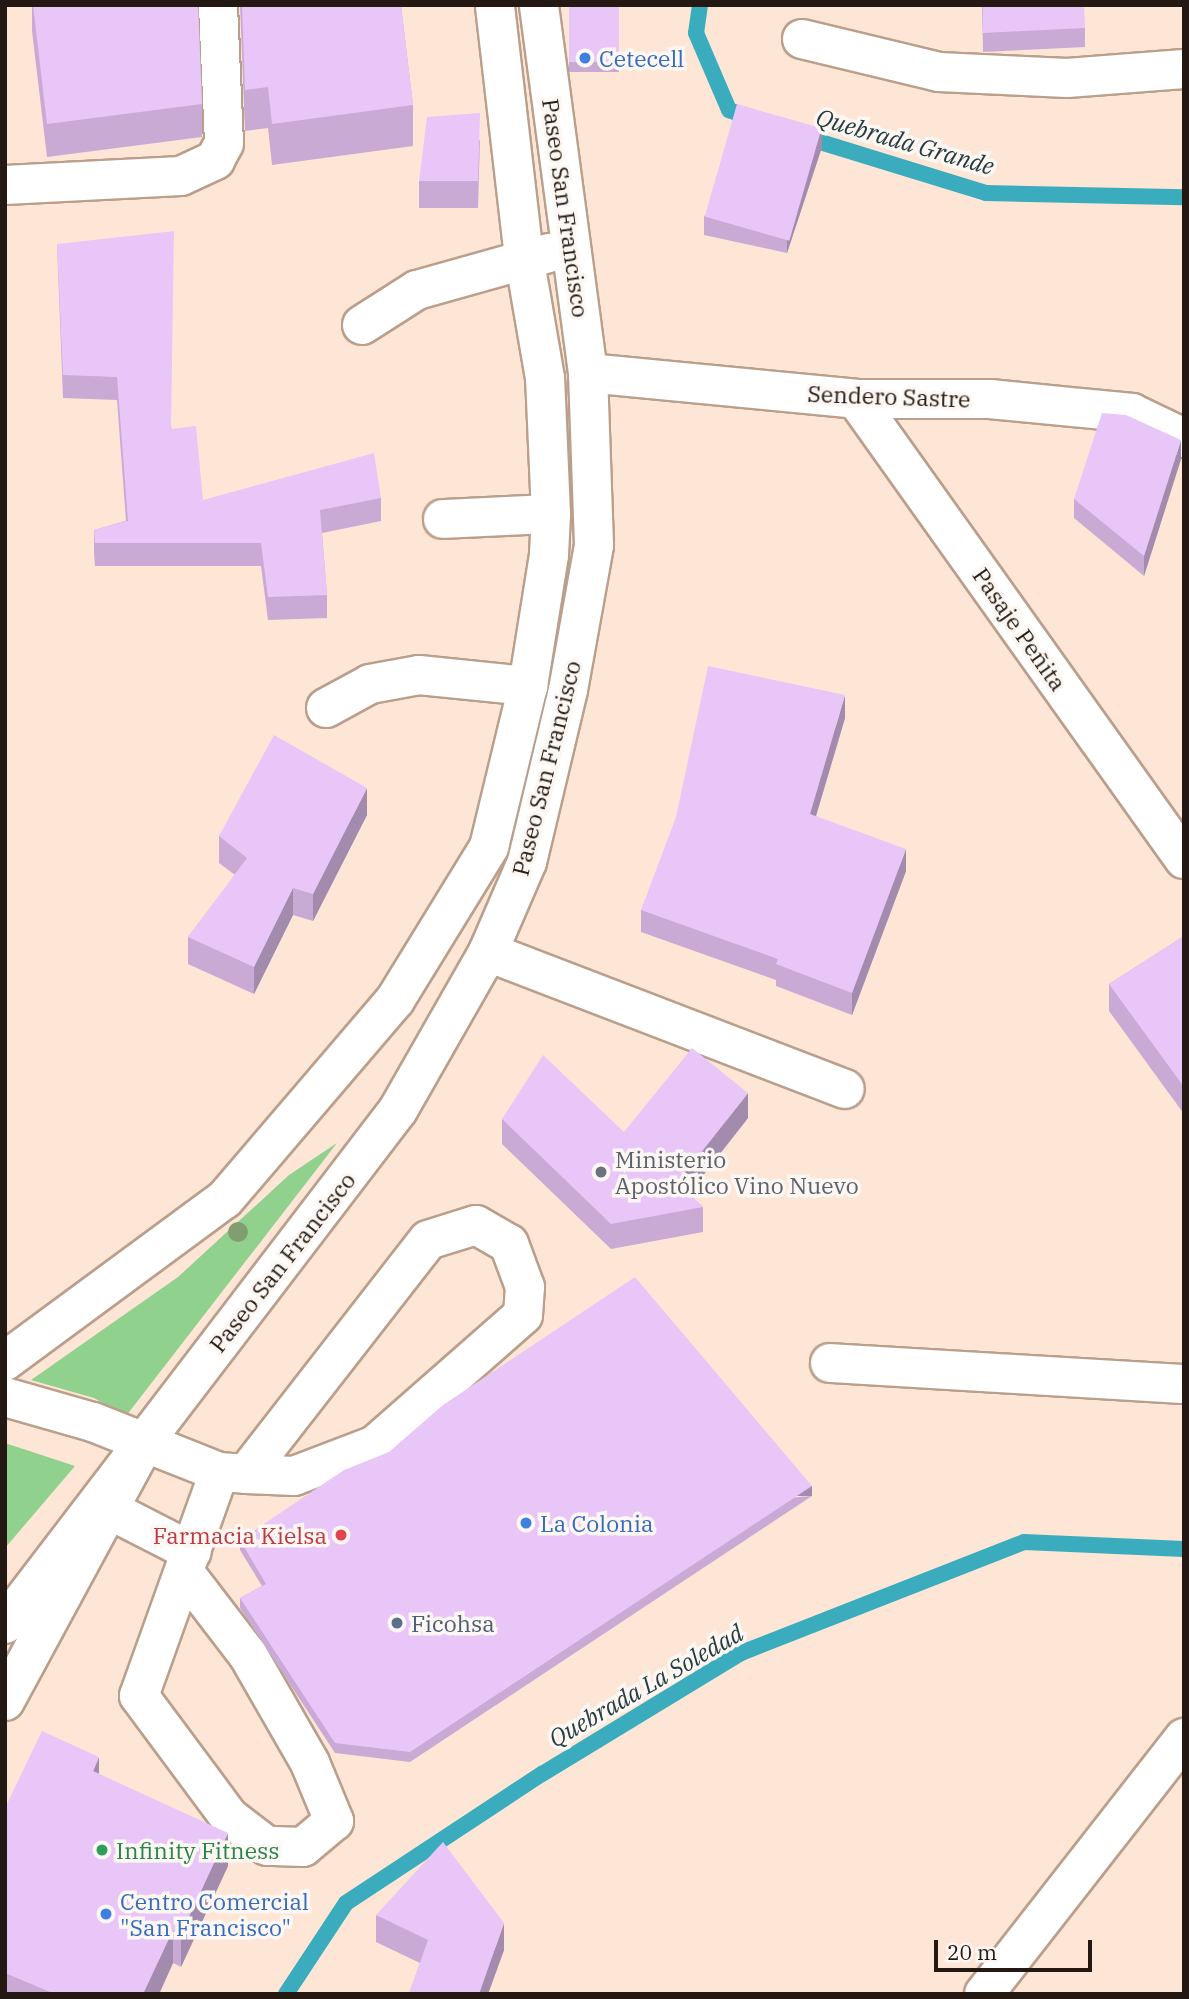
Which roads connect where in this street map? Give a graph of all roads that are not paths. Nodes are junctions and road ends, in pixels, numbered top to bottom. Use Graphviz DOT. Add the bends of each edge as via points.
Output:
graph roads {
  1 [pos="218,5"];
  2 [pos="495,5"];
  3 [pos="539,5"];
  4 [pos="802,39"];
  5 [pos="1184,69"];
  6 [pos="5,184"];
  7 [pos="572,249"];
  8 [pos="524,257"];
  9 [pos="362,325"];
  10 [pos="588,373"];
  11 [pos="856,399"];
  12 [pos="1184,438"];
  13 [pos="551,514"];
  14 [pos="443,519"];
  15 [pos="528,686"];
  16 [pos="326,708"];
  17 [pos="1184,859"];
  18 [pos="488,952"];
  19 [pos="845,1089"];
  20 [pos="5,1361"];
  21 [pos="830,1363"];
  22 [pos="1184,1384"];
  23 [pos="5,1397"];
  24 [pos="144,1444"];
  25 [pos="233,1473"];
  26 [pos="108,1509"];
  27 [pos="188,1563"];
  28 [pos="5,1625"];
  29 [pos="5,1702"];
  30 [pos="1184,1738"];
  31 [pos="984,1994"];
  1 -- 6 [label="main road" via="224,143 215,160 181,176"];
  2 -- 8 [label="main road, Paseo San Francisco"];
  3 -- 7 [label="main road, Paseo San Francisco"];
  4 -- 5 [label="main road" via="939,72 1067,78"];
  7 -- 8 [label="main road"];
  7 -- 10 [label="main road, Paseo San Francisco"];
  8 -- 9 [label="main road" via="417,290"];
  8 -- 13 [label="main road, Paseo San Francisco" via="545,378"];
  10 -- 11 [label="main road, Sendero Sastre"];
  10 -- 18 [label="main road, Paseo San Francisco" via="594,545 568,690 527,862"];
  11 -- 12 [label="main road, Sendero Sastre" via="990,399 1132,413"];
  11 -- 17 [label="main road, Pasaje Peñita"];
  13 -- 14 [label="main road"];
  13 -- 15 [label="main road, Paseo San Francisco"];
  15 -- 16 [label="main road" via="419,675 370,684"];
  15 -- 20 [label="main road, Paseo San Francisco" via="489,847 395,1000 225,1199"];
  18 -- 19 [label="main road"];
  18 -- 24 [label="main road, Paseo San Francisco" via="398,1110"];
  21 -- 22 [label="main road"];
  23 -- 24 [label="main road" via="93,1422"];
  24 -- 25 [label="main road"];
  24 -- 26 [label="main road"];
  24 -- 28 [label="main road, Paseo San Francisco"];
  25 -- 25 [label="main road" via="294,1476 375,1445 523,1315 525,1287 509,1244 476,1225 428,1240"];
  25 -- 27 [label="main road"];
  26 -- 27 [label="main road"];
  26 -- 29 [label="main road"];
  27 -- 27 [label="main road" via="139,1696 229,1817 267,1846 303,1847 334,1821 310,1763"];
  30 -- 31 [label="main road"];
}
